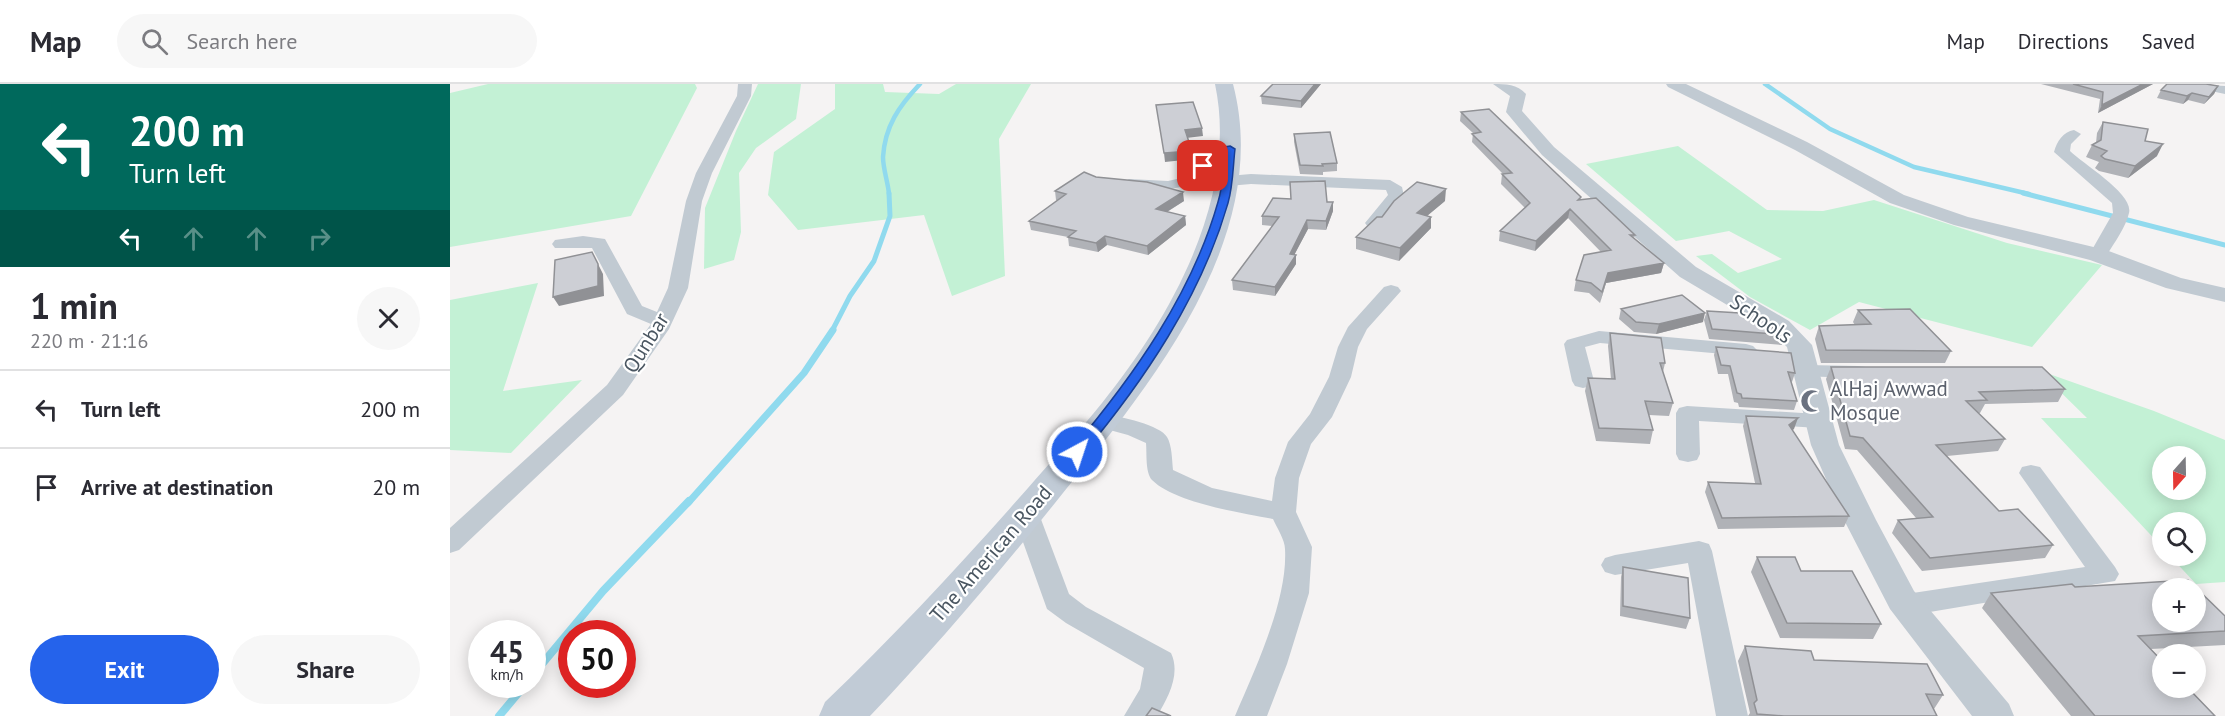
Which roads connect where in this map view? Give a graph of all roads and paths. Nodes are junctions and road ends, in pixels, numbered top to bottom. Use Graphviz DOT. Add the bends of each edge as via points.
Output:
graph roads {
  1 [pos="746,84"];
  2 [pos="1224,84"];
  3 [pos="1501,84"];
  4 [pos="1674,84"];
  5 [pos="2197,84"];
  6 [pos="2225,90"];
  7 [pos="2074,134"];
  8 [pos="1230,149"];
  9 [pos="1113,181"];
  10 [pos="1228,181"];
  11 [pos="1374,223"];
  12 [pos="561,244"];
  13 [pos="2098,255"];
  14 [pos="1391,291"];
  15 [pos="2225,296"];
  16 [pos="663,321"];
  17 [pos="1788,358"];
  18 [pos="1876,372"];
  19 [pos="1583,381"];
  20 [pos="1103,421"];
  21 [pos="1819,422"];
  22 [pos="1688,454"];
  23 [pos="2031,473"];
  24 [pos="1283,512"];
  25 [pos="1026,514"];
  26 [pos="450,543"];
  27 [pos="1615,565"];
  28 [pos="1906,605"];
  29 [pos="841,716"];
  30 [pos="1140,716"];
  31 [pos="1251,716"];
  32 [pos="1732,716"];
  33 [pos="1995,716"];
  1 -- 16 [label="street, Qunbar" via="744,96 704,172 694,201 678,288"];
  2 -- 8 [label="main road, The American Road"];
  3 -- 17 [label="street, Schools" via="1518,94 1514,112 1548,151 1688,272 1780,326 1799,345"];
  4 -- 13 [label="street" via="1801,146 1897,199 1961,220"];
  5 -- 6 [label="street"];
  7 -- 13 [label="street" via="2064,143 2062,152 2120,202 2121,213"];
  8 -- 9 [label="street" via="1210,152 1196,179 1168,186"];
  8 -- 10 [label="main road, The American Road"];
  10 -- 11 [label="street" via="1390,185 1396,196"];
  10 -- 20 [label="main road, The American Road" via="1206,251 1184,298 1122,398"];
  12 -- 16 [label="street" via="599,243 634,310"];
  13 -- 15 [label="street" via="2174,283"];
  14 -- 24 [label="street" via="1358,327 1320,417 1300,442 1287,478"];
  16 -- 26 [label="street, Qunbar" via="615,390"];
  17 -- 18 [label="street"];
  17 -- 19 [label="street" via="1599,337 1574,344"];
  17 -- 21 [label="street, Schools"];
  20 -- 24 [label="street" via="1157,439 1161,474 1175,484 1211,498"];
  20 -- 25 [label="main road, The American Road"];
  21 -- 22 [label="street" via="1687,413"];
  21 -- 28 [label="street, Schools" via="1825,445 1860,520"];
  23 -- 28 [label="street" via="2105,574"];
  24 -- 31 [label="street" via="1299,546 1295,593"];
  25 -- 29 [label="main road, The American Road" via="914,643"];
  25 -- 30 [label="street" via="1057,601 1160,662 1155,692"];
  27 -- 32 [label="street" via="1699,551"];
  28 -- 33 [label="street, Schools"];
}
